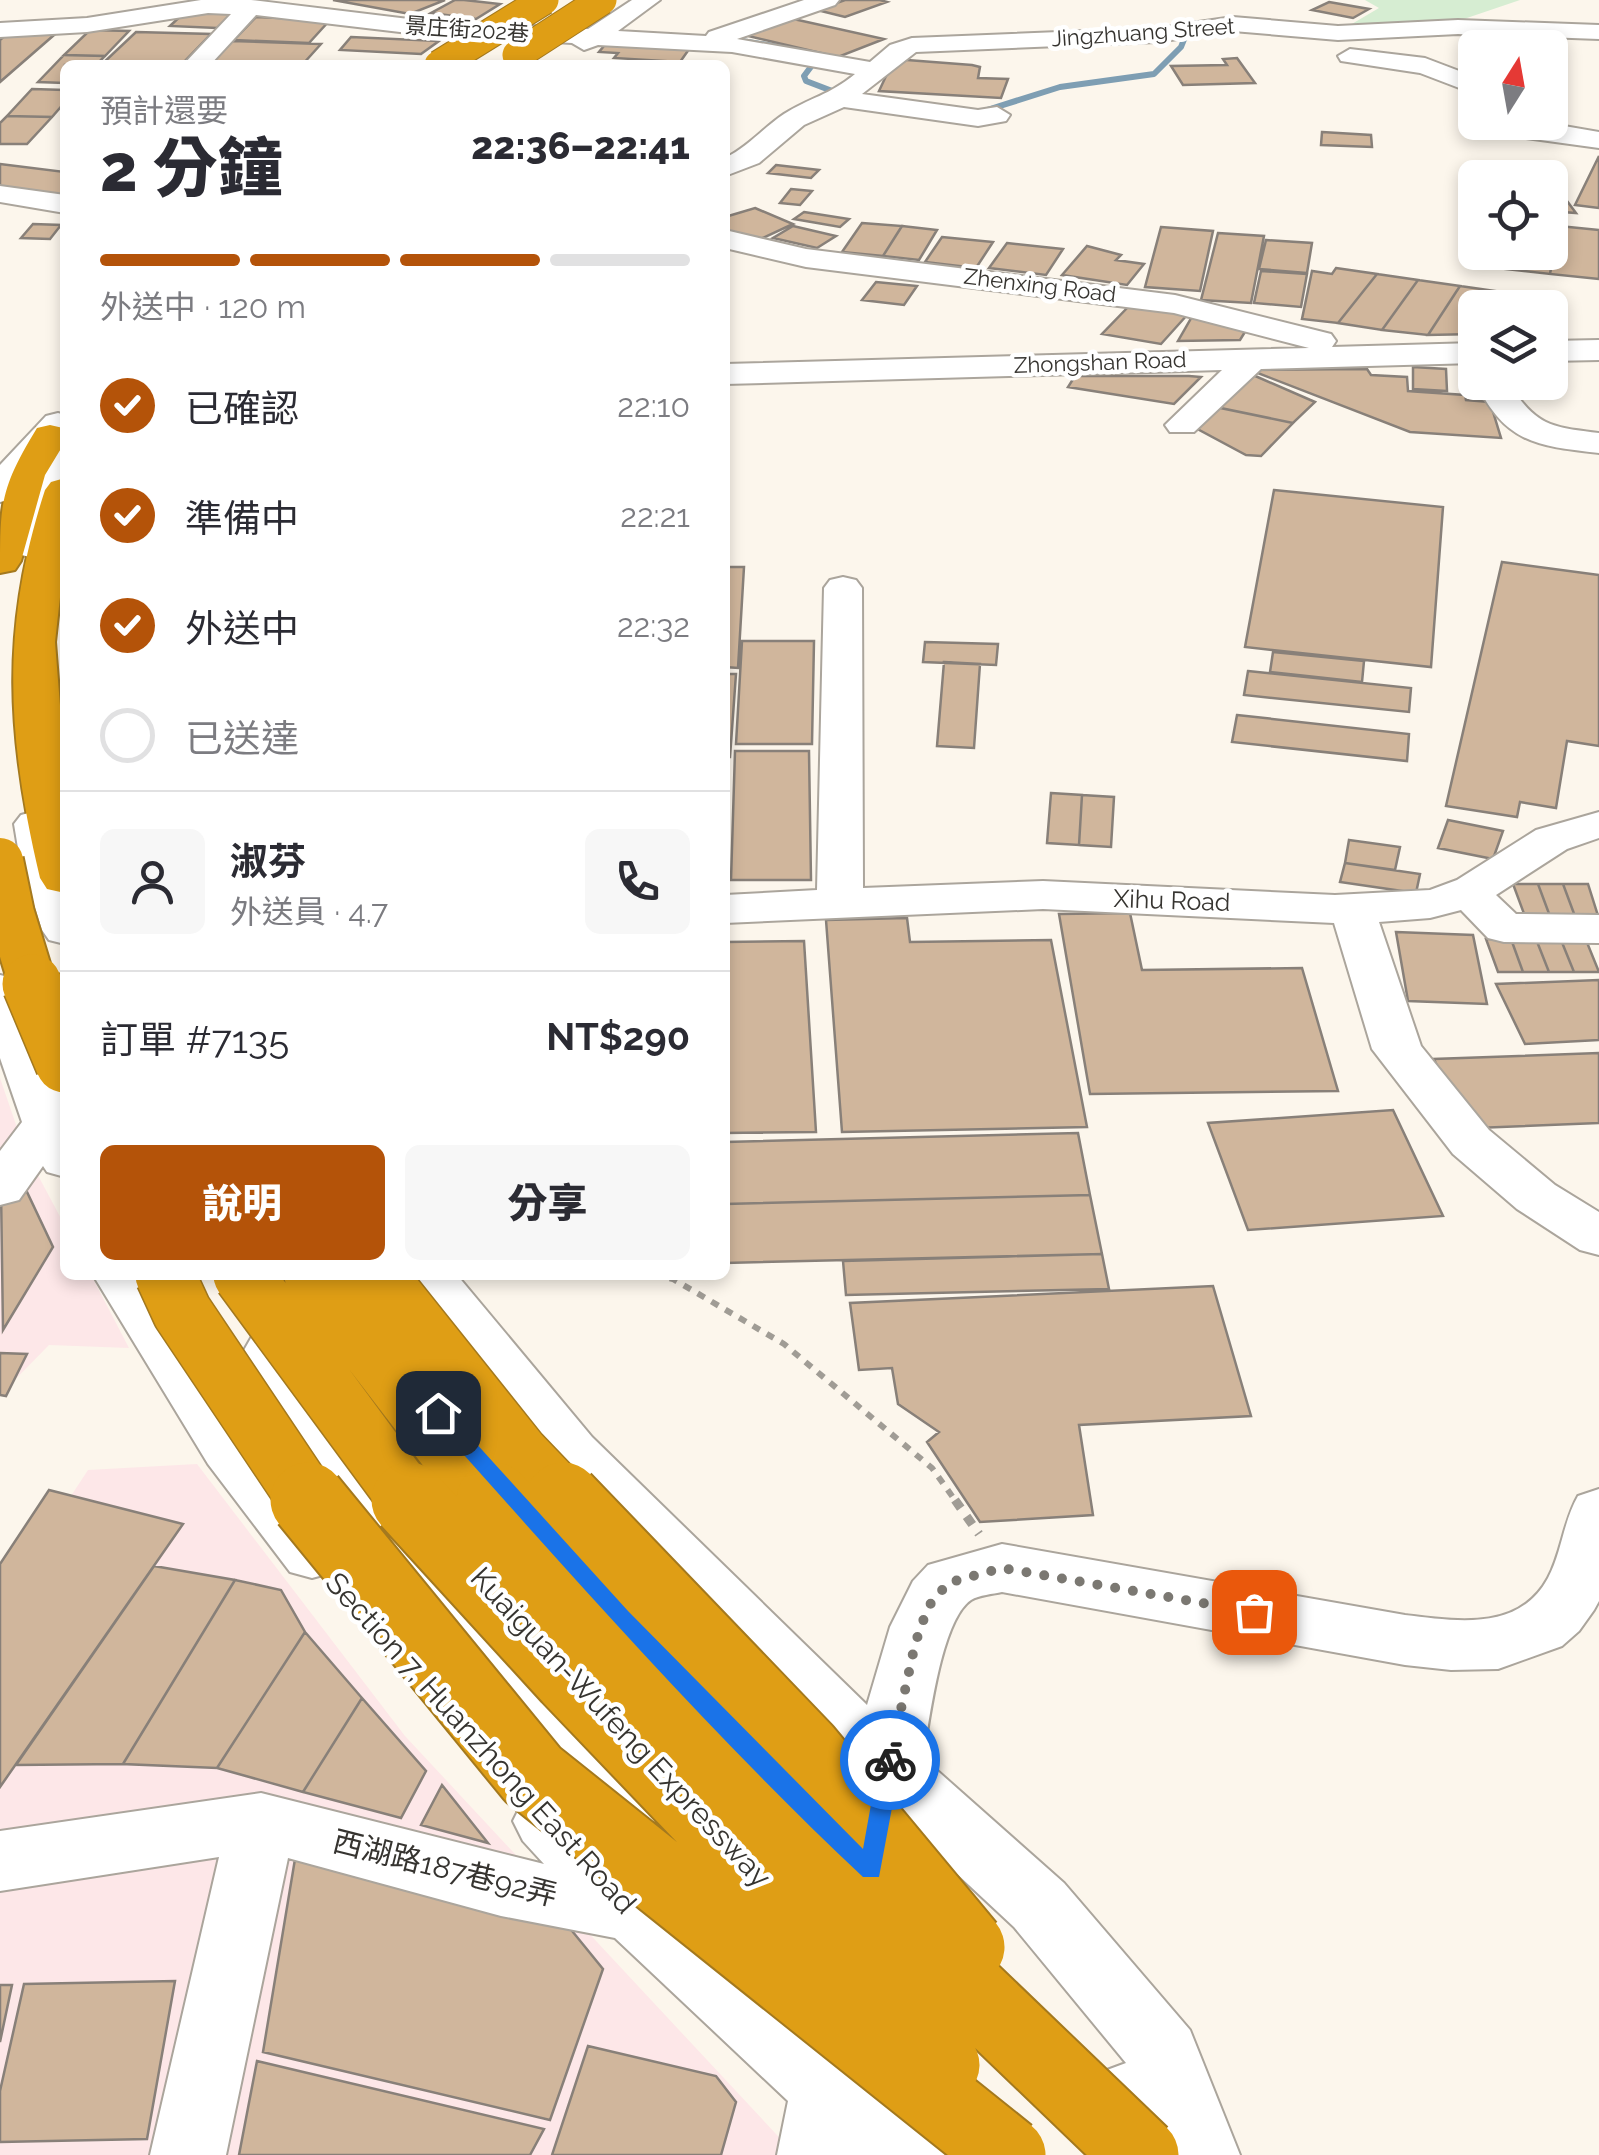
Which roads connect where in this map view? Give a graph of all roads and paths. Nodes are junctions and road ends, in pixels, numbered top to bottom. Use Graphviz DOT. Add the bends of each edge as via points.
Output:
graph roads {
  1 [pos="544,0"];
  2 [pos="564,0"];
  3 [pos="575,0"];
  4 [pos="606,0"];
  5 [pos="631,0"];
  6 [pos="648,0"];
  7 [pos="827,0"];
  8 [pos="1242,0"];
  9 [pos="250,8"];
  10 [pos="1180,20"];
  11 [pos="521,22"];
  12 [pos="0,30"];
  13 [pos="476,30"];
  14 [pos="1310,31"];
  15 [pos="1599,32"];
  16 [pos="594,36"];
  17 [pos="562,37"];
  18 [pos="701,43"];
  19 [pos="201,60"];
  20 [pos="426,60"];
  21 [pos="448,60"];
  22 [pos="471,60"];
  23 [pos="482,60"];
  24 [pos="514,60"];
  25 [pos="516,60"];
  26 [pos="541,60"];
  27 [pos="874,70"];
  28 [pos="1458,79"];
  29 [pos="840,98"];
  30 [pos="997,115"];
  31 [pos="1568,134"];
  32 [pos="1599,140"];
  33 [pos="730,166"];
  34 [pos="0,194"];
  35 [pos="60,203"];
  36 [pos="730,240"];
  37 [pos="1599,350"];
  38 [pos="1568,351"];
  39 [pos="1347,356"];
  40 [pos="1458,356"];
  41 [pos="1254,358"];
  42 [pos="730,374"];
  43 [pos="1502,400"];
  44 [pos="58,423"];
  45 [pos="1182,425"];
  46 [pos="1599,444"];
  47 [pos="0,491"];
  48 [pos="60,506"];
  49 [pos="0,561"];
  50 [pos="843,588"];
  51 [pos="1599,826"];
  52 [pos="60,856"];
  53 [pos="0,862"];
  54 [pos="1469,893"];
  55 [pos="840,904"];
  56 [pos="1352,908"];
  57 [pos="730,909"];
  58 [pos="60,914"];
  59 [pos="0,926"];
  60 [pos="60,926"];
  61 [pos="1599,930"];
  62 [pos="0,989"];
  63 [pos="60,1052"];
  64 [pos="56,1142"];
  65 [pos="0,1188"];
  66 [pos="1599,1237"];
  67 [pos="123,1280"];
  68 [pos="167,1280"];
  69 [pos="227,1280"];
  70 [pos="247,1280"];
  71 [pos="318,1280"];
  72 [pos="336,1280"];
  73 [pos="380,1280"];
  74 [pos="432,1280"];
  75 [pos="674,1280"];
  76 [pos="1599,1512"];
  77 [pos="1002,1568"];
  78 [pos="889,1769"];
  79 [pos="262,1822"];
  80 [pos="0,1861"];
  81 [pos="871,1870"];
  82 [pos="629,1910"];
  83 [pos="842,2025"];
  84 [pos="829,2090"];
  85 [pos="1168,2154"];
  86 [pos="188,2155"];
  87 [pos="815,2155"];
  88 [pos="907,2155"];
  89 [pos="968,2155"];
  90 [pos="1008,2155"];
  91 [pos="1028,2155"];
  1 -- 21 [label="highway, bridge"];
  2 -- 11 [label="street"];
  3 -- 23 [label="highway"];
  4 -- 17 [label="street"];
  4 -- 24 [label="highway, bridge"];
  5 -- 26 [label="highway"];
  6 -- 16 [label="street"];
  7 -- 18 [label="street"];
  8 -- 10 [label="street"];
  9 -- 12 [label="street, 景庄街202巷" via="180,8"];
  9 -- 13 [label="street, 景庄街202巷"];
  9 -- 19 [label="street"];
  10 -- 14 [label="street, Jingzhuang Street"];
  10 -- 27 [label="street, Jingzhuang Street" via="1157,35 912,45"];
  11 -- 13 [label="street"];
  11 -- 13 [label="street, 景庄街202巷"];
  11 -- 17 [label="street, 景庄街202巷"];
  11 -- 22 [label="street"];
  13 -- 20 [label="street"];
  14 -- 15 [label="street, Jingzhuang Street"];
  14 -- 28 [label="street" via="1336,53 1425,66"];
  16 -- 17 [label="street"];
  16 -- 18 [label="street"];
  17 -- 25 [label="street"];
  18 -- 27 [label="street"];
  27 -- 29 [label="street, Jingzhuang Street"];
  29 -- 30 [label="street" via="978,118"];
  29 -- 33 [label="street, Jingzhuang Street" via="795,119"];
  31 -- 32 [label="street"];
  34 -- 35 [label="street"];
  36 -- 39 [label="street, Zhenxing Road" via="806,258 1176,304 1338,346"];
  37 -- 38 [label="street"];
  39 -- 40 [label="street, Zhongshan Road"];
  39 -- 41 [label="street, Zhongshan Road"];
  41 -- 42 [label="street, Zhongshan Road"];
  41 -- 45 [label="street"];
  43 -- 46 [label="street" via="1530,433"];
  44 -- 47 [label="street"];
  44 -- 49 [label="highway" via="26,475"];
  44 -- 58 [label="street" via="56,476 30,540 18,620 27,781"];
  48 -- 52 [label="highway" via="42,564 32,658 42,778"];
  50 -- 55 [label="street"];
  51 -- 54 [label="street, Xihu Road" via="1574,828 1524,852"];
  53 -- 63 [label="highway, bridge" via="8,918"];
  54 -- 56 [label="street, Xihu Road" via="1433,904"];
  54 -- 61 [label="street" via="1504,928"];
  55 -- 56 [label="street, Xihu Road" via="1042,895"];
  55 -- 57 [label="street, Xihu Road"];
  56 -- 66 [label="street" via="1396,1049 1471,1142 1536,1197"];
  59 -- 60 [label="street"];
  62 -- 64 [label="street"];
  64 -- 65 [label="street"];
  67 -- 82 [label="street, Section 7, Huanzhong East Road" via="229,1449 376,1635"];
  68 -- 90 [label="highway, bridge" via="324,1524 534,1775"];
  69 -- 83 [label="street" via="372,1518"];
  70 -- 91 [label="highway, Kuaiguan-Wufeng Expressway, bridge" via="405,1496"];
  71 -- 85 [label="highway, bridge" via="446,1446 798,1826"];
  72 -- 81 [label="street" via="459,1441 620,1617"];
  73 -- 85 [label="highway, bridge" via="519,1454 804,1751"];
  74 -- 78 [label="street" via="571,1452"];
  75 -- 77 [label="path" via="799,1356 932,1468"];
  76 -- 77 [label="street" via="1573,1593 1552,1618 1493,1647 1404,1640"];
  77 -- 78 [label="street" via="948,1583 928,1607"];
  78 -- 81 [label="street"];
  78 -- 85 [label="street" via="1038,1905 1164,2054"];
  79 -- 80 [label="street, 西湖路187巷92弄"];
  79 -- 82 [label="street, 西湖路187巷92弄" via="501,1886"];
  79 -- 86 [label="street"];
  81 -- 83 [label="street"];
  81 -- 85 [label="street"];
  82 -- 84 [label="street, Section 7, Huanzhong East Road"];
  83 -- 84 [label="street"];
  83 -- 89 [label="street"];
  84 -- 87 [label="street"];
  84 -- 88 [label="street, Section 7, Huanzhong East Road"];
}
